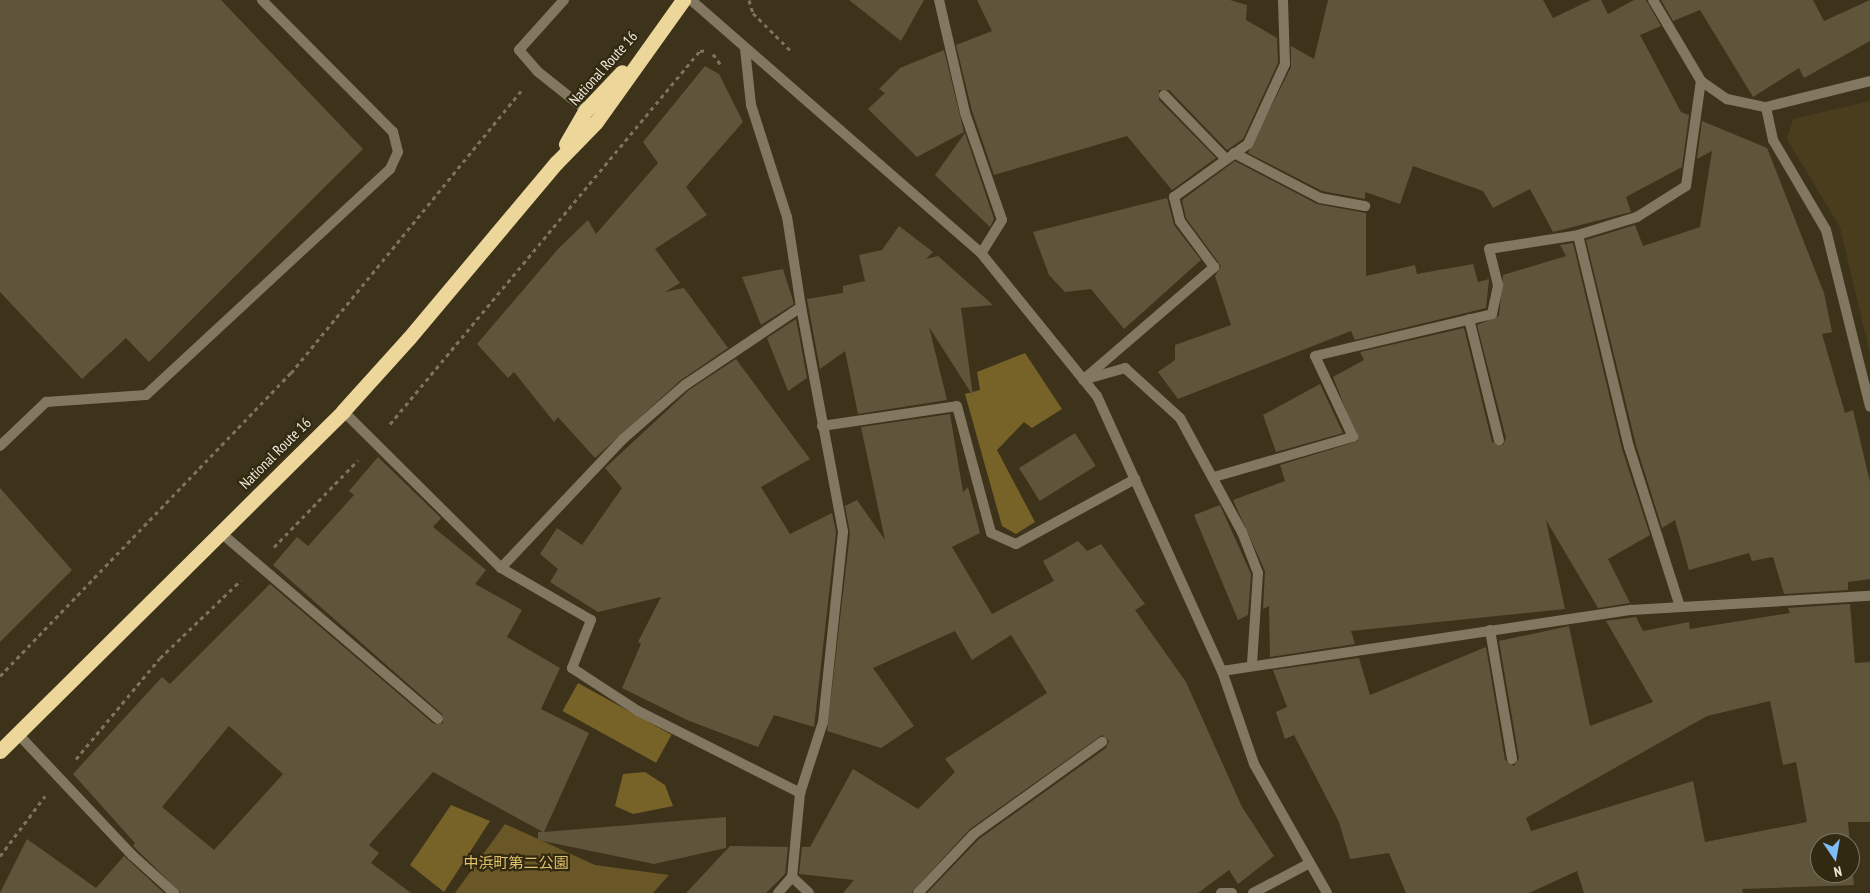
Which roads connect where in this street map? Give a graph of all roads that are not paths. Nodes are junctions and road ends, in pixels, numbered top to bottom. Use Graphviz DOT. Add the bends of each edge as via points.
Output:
graph roads {
  1 [pos="262,0"];
  2 [pos="564,0"];
  3 [pos="682,0"];
  4 [pos="691,0"];
  5 [pos="939,0"];
  6 [pos="1283,0"];
  7 [pos="1653,0"];
  8 [pos="666,25"];
  9 [pos="746,49"];
  10 [pos="1701,81"];
  11 [pos="1870,81"];
  12 [pos="1164,95"];
  13 [pos="1766,107"];
  14 [pos="586,110"];
  15 [pos="1230,156"];
  16 [pos="556,163"];
  17 [pos="1365,206"];
  18 [pos="1578,235"];
  19 [pos="981,253"];
  20 [pos="801,307"];
  21 [pos="1469,319"];
  22 [pos="1083,380"];
  23 [pos="1870,407"];
  24 [pos="343,411"];
  25 [pos="822,426"];
  26 [pos="1499,440"];
  27 [pos="0,446"];
  28 [pos="1214,477"];
  29 [pos="1135,479"];
  30 [pos="220,532"];
  31 [pos="501,568"];
  32 [pos="1870,596"];
  33 [pos="1680,607"];
  34 [pos="1490,630"];
  35 [pos="1252,664"];
  36 [pos="1222,671"];
  37 [pos="438,719"];
  38 [pos="17,733"];
  39 [pos="1102,742"];
  40 [pos="0,751"];
  41 [pos="1512,759"];
  42 [pos="800,793"];
  43 [pos="1310,863"];
  44 [pos="792,877"];
  45 [pos="174,893"];
  46 [pos="778,893"];
  47 [pos="809,893"];
  48 [pos="918,893"];
  49 [pos="1221,893"];
  50 [pos="1232,893"];
  51 [pos="1253,893"];
  52 [pos="1327,893"];
  1 -- 27 [label="street" via="393,132 398,152 390,169 146,395 46,402"];
  2 -- 14 [label="street" via="519,50 537,71"];
  3 -- 8 [label="highway, National Route 16"];
  4 -- 9 [label="street"];
  5 -- 19 [label="street" via="965,113 1002,220"];
  6 -- 15 [label="street" via="1285,64 1248,144"];
  7 -- 10 [label="street"];
  8 -- 14 [label="highway, National Route 16"];
  8 -- 16 [label="highway, National Route 16" via="596,122"];
  9 -- 19 [label="street"];
  9 -- 20 [label="street" via="751,105 787,217"];
  10 -- 13 [label="street" via="1727,99"];
  10 -- 18 [label="street" via="1686,186 1637,217"];
  11 -- 13 [label="street"];
  12 -- 15 [label="street"];
  13 -- 23 [label="street" via="1773,140 1826,230"];
  14 -- 16 [label="highway, National Route 16"];
  15 -- 17 [label="street" via="1320,198"];
  15 -- 22 [label="street" via="1174,197 1180,221 1214,267"];
  16 -- 24 [label="highway, National Route 16"];
  18 -- 21 [label="street" via="1489,249 1498,285 1492,314"];
  18 -- 33 [label="street" via="1630,447"];
  19 -- 22 [label="street"];
  20 -- 25 [label="street"];
  20 -- 31 [label="street" via="685,385 623,439"];
  21 -- 26 [label="street"];
  21 -- 28 [label="street" via="1315,356 1353,437"];
  22 -- 28 [label="street" via="1125,368 1180,418"];
  22 -- 29 [label="street" via="1098,396"];
  24 -- 30 [label="highway, National Route 16"];
  24 -- 31 [label="street"];
  25 -- 29 [label="street" via="957,406 991,533 1016,544"];
  25 -- 42 [label="street" via="843,532 823,722"];
  28 -- 35 [label="street" via="1258,573"];
  29 -- 36 [label="street"];
  30 -- 37 [label="street"];
  30 -- 38 [label="highway, National Route 16"];
  31 -- 42 [label="street" via="591,620 572,668 638,711"];
  32 -- 33 [label="street"];
  33 -- 34 [label="street"];
  34 -- 35 [label="street"];
  34 -- 41 [label="street"];
  35 -- 36 [label="street"];
  36 -- 43 [label="street" via="1254,764"];
  38 -- 40 [label="highway, National Route 16"];
  38 -- 45 [label="street" via="132,855"];
  39 -- 48 [label="street" via="974,834"];
  42 -- 44 [label="street"];
  43 -- 51 [label="street"];
  43 -- 52 [label="street"];
  44 -- 46 [label="street"];
  44 -- 47 [label="street"];
  49 -- 50 [label="street"];
}
